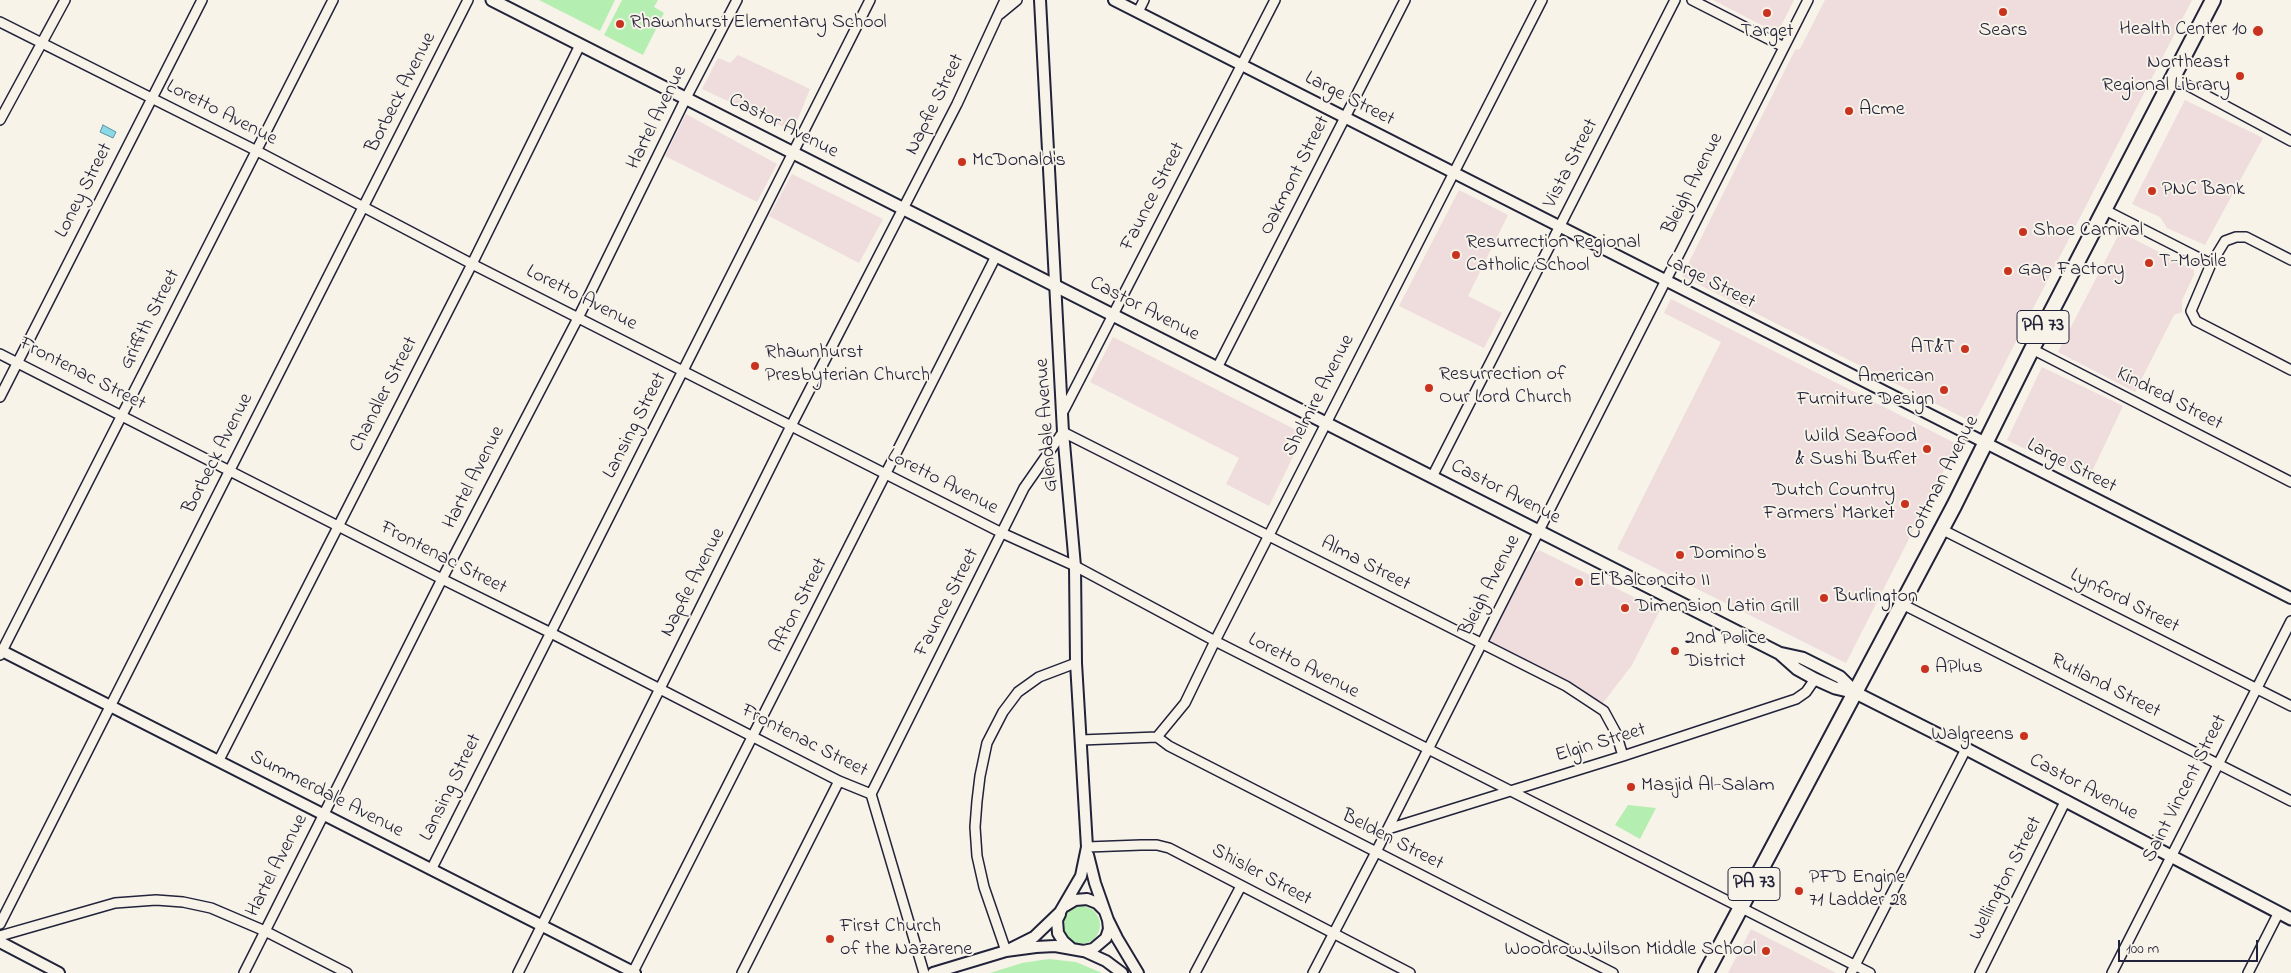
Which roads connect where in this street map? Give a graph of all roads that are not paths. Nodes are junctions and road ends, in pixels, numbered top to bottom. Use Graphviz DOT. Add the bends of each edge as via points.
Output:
graph roads {
  1 [pos="65,0"];
  2 [pos="202,0"];
  3 [pos="333,0"];
  4 [pos="468,0"];
  5 [pos="492,0"];
  6 [pos="738,0"];
  7 [pos="870,0"];
  8 [pos="1004,0"];
  9 [pos="1017,0"];
  10 [pos="1039,0"];
  11 [pos="1114,0"];
  12 [pos="1144,0"];
  13 [pos="1275,0"];
  14 [pos="1404,0"];
  15 [pos="1542,0"];
  16 [pos="1675,0"];
  17 [pos="1692,0"];
  18 [pos="1808,0"];
  19 [pos="2213,0"];
  20 [pos="1138,12"];
  21 [pos="998,16"];
  22 [pos="0,22"];
  23 [pos="42,43"];
  24 [pos="580,45"];
  25 [pos="1784,48"];
  26 [pos="1241,66"];
  27 [pos="2172,78"];
  28 [pos="151,98"];
  29 [pos="686,98"];
  30 [pos="1346,117"];
  31 [pos="0,120"];
  32 [pos="2291,141"];
  33 [pos="257,151"];
  34 [pos="793,152"];
  35 [pos="1455,174"];
  36 [pos="365,206"];
  37 [pos="903,209"];
  38 [pos="2105,210"];
  39 [pos="1560,226"];
  40 [pos="996,256"];
  41 [pos="2291,260"];
  42 [pos="472,264"];
  43 [pos="2212,264"];
  44 [pos="1666,280"];
  45 [pos="1057,286"];
  46 [pos="1112,314"];
  47 [pos="578,318"];
  48 [pos="2032,348"];
  49 [pos="0,354"];
  50 [pos="18,362"];
  51 [pos="1217,368"];
  52 [pos="684,370"];
  53 [pos="2291,370"];
  54 [pos="0,397"];
  55 [pos="1064,410"];
  56 [pos="123,415"];
  57 [pos="1326,423"];
  58 [pos="792,426"];
  59 [pos="1064,432"];
  60 [pos="1984,443"];
  61 [pos="230,472"];
  62 [pos="886,474"];
  63 [pos="1432,477"];
  64 [pos="2291,482"];
  65 [pos="338,526"];
  66 [pos="1941,529"];
  67 [pos="1538,531"];
  68 [pos="1002,533"];
  69 [pos="1268,536"];
  70 [pos="1075,566"];
  71 [pos="442,580"];
  72 [pos="2291,598"];
  73 [pos="1902,604"];
  74 [pos="2291,621"];
  75 [pos="550,632"];
  76 [pos="1214,641"];
  77 [pos="1481,644"];
  78 [pos="1,652"];
  79 [pos="1779,653"];
  80 [pos="1076,663"];
  81 [pos="1815,678"];
  82 [pos="2257,689"];
  83 [pos="660,690"];
  84 [pos="1856,693"];
  85 [pos="112,706"];
  86 [pos="2291,706"];
  87 [pos="753,736"];
  88 [pos="1157,737"];
  89 [pos="1081,740"];
  90 [pos="1966,749"];
  91 [pos="1427,750"];
  92 [pos="1623,756"];
  93 [pos="219,760"];
  94 [pos="2218,764"];
  95 [pos="839,781"];
  96 [pos="1508,791"];
  97 [pos="870,794"];
  98 [pos="2066,800"];
  99 [pos="2291,801"];
  100 [pos="324,814"];
  101 [pos="1388,829"];
  102 [pos="1087,847"];
  103 [pos="1376,852"];
  104 [pos="2172,856"];
  105 [pos="432,868"];
  106 [pos="1241,886"];
  107 [pos="1741,908"];
  108 [pos="1062,910"];
  109 [pos="2278,912"];
  110 [pos="1107,916"];
  111 [pos="2291,919"];
  112 [pos="0,924"];
  113 [pos="543,926"];
  114 [pos="265,931"];
  115 [pos="1333,934"];
  116 [pos="0,936"];
  117 [pos="0,942"];
  118 [pos="1006,951"];
  119 [pos="1081,951"];
  120 [pos="1853,969"];
  121 [pos="634,972"];
  122 [pos="59,973"];
  123 [pos="244,973"];
  124 [pos="346,973"];
  125 [pos="518,973"];
  126 [pos="742,973"];
  127 [pos="924,973"];
  128 [pos="932,973"];
  129 [pos="1122,973"];
  130 [pos="1138,973"];
  131 [pos="1195,973"];
  132 [pos="1313,973"];
  133 [pos="1410,973"];
  134 [pos="1613,973"];
  135 [pos="1706,973"];
  136 [pos="1870,973"];
  137 [pos="1980,973"];
  138 [pos="2112,973"];
  139 [pos="2248,973"];
  1 -- 23 [label="street"];
  2 -- 28 [label="street, Loney Street"];
  3 -- 33 [label="street, Griffith Street"];
  4 -- 36 [label="street, Borbeck Avenue"];
  5 -- 24 [label="main road, Castor Avenue"];
  6 -- 29 [label="street, Hartel Avenue"];
  7 -- 34 [label="street, Lansing Street"];
  8 -- 21 [label="street, Napfle Street"];
  9 -- 21 [label="street, Napfle Street"];
  10 -- 45 [label="street, Glendale Avenue"];
  11 -- 20 [label="street, Large Street"];
  12 -- 20 [label="street"];
  13 -- 26 [label="street, Faunce Street"];
  14 -- 30 [label="street, Oakmont Street"];
  15 -- 35 [label="street, Shelmire Avenue"];
  16 -- 39 [label="street, Vista Street"];
  17 -- 25 [label="street"];
  18 -- 25 [label="street, Bleigh Avenue"];
  19 -- 27 [label="main road, Cottman Avenue / PA 73"];
  20 -- 26 [label="street, Large Street"];
  21 -- 37 [label="street, Napfle Street"];
  22 -- 23 [label="street, Loretto Avenue"];
  23 -- 28 [label="street, Loretto Avenue"];
  23 -- 31 [label="street"];
  24 -- 29 [label="main road, Castor Avenue"];
  24 -- 42 [label="street, Chandler Street"];
  25 -- 44 [label="street, Bleigh Avenue"];
  26 -- 30 [label="street, Large Street"];
  26 -- 46 [label="street, Faunce Street"];
  27 -- 32 [label="street"];
  27 -- 38 [label="main road, Cottman Avenue / PA 73"];
  28 -- 33 [label="street, Loretto Avenue"];
  28 -- 50 [label="street, Loney Street"];
  29 -- 34 [label="main road, Castor Avenue"];
  29 -- 47 [label="street, Hartel Avenue"];
  30 -- 35 [label="street, Large Street"];
  30 -- 51 [label="street, Oakmont Street"];
  33 -- 36 [label="street, Loretto Avenue"];
  33 -- 56 [label="street, Griffith Street"];
  34 -- 37 [label="main road, Castor Avenue"];
  34 -- 52 [label="street, Lansing Street"];
  35 -- 39 [label="street, Large Street"];
  35 -- 57 [label="street, Shelmire Avenue"];
  36 -- 42 [label="street, Loretto Avenue"];
  36 -- 61 [label="street, Borbeck Avenue"];
  37 -- 40 [label="main road, Castor Avenue"];
  37 -- 58 [label="street, Napfle Avenue"];
  38 -- 43 [label="street"];
  38 -- 48 [label="main road, Cottman Avenue / PA 73"];
  39 -- 44 [label="street, Large Street"];
  39 -- 63 [label="street, Vista Street"];
  40 -- 45 [label="main road, Castor Avenue"];
  40 -- 62 [label="street, Afton Street"];
  41 -- 43 [label="street" via="2246,237 2236,237 2225,241"];
  42 -- 47 [label="street, Loretto Avenue"];
  42 -- 65 [label="street, Chandler Street"];
  43 -- 53 [label="street" via="2191,311 2196,321"];
  44 -- 60 [label="street, Large Street"];
  44 -- 67 [label="street, Bleigh Avenue"];
  45 -- 46 [label="main road, Castor Avenue"];
  45 -- 55 [label="street, Glendale Avenue"];
  46 -- 51 [label="main road, Castor Avenue"];
  46 -- 55 [label="street, Faunce Street"];
  47 -- 52 [label="street, Loretto Avenue"];
  47 -- 71 [label="street, Hartel Avenue"];
  48 -- 60 [label="main road, Cottman Avenue / PA 73"];
  48 -- 64 [label="street, Kindred Street"];
  49 -- 50 [label="street, Frontenac Street"];
  50 -- 54 [label="street, Loney Street"];
  50 -- 56 [label="street, Frontenac Street"];
  51 -- 57 [label="main road, Castor Avenue"];
  52 -- 58 [label="street, Loretto Avenue"];
  52 -- 75 [label="street, Lansing Street"];
  55 -- 59 [label="street, Glendale Avenue"];
  56 -- 61 [label="street, Frontenac Street"];
  56 -- 78 [label="street, Griffith Street"];
  57 -- 63 [label="main road, Castor Avenue"];
  57 -- 69 [label="street, Shelmire Avenue"];
  58 -- 62 [label="street, Loretto Avenue"];
  58 -- 83 [label="street, Napfle Avenue"];
  59 -- 68 [label="street, Faunce Street" via="1024,488"];
  59 -- 69 [label="street, Alma Street"];
  59 -- 70 [label="street, Glendale Avenue"];
  60 -- 66 [label="main road, Cottman Avenue / PA 73"];
  60 -- 72 [label="street, Large Street"];
  61 -- 65 [label="street, Frontenac Street"];
  61 -- 85 [label="street, Borbeck Avenue"];
  62 -- 68 [label="street, Loretto Avenue"];
  62 -- 87 [label="street, Afton Street"];
  63 -- 67 [label="main road, Castor Avenue"];
  65 -- 71 [label="street, Frontenac Street"];
  65 -- 93 [label="street, Chandler Street"];
  66 -- 73 [label="main road, Cottman Avenue / PA 73"];
  66 -- 82 [label="street, Lynford Street"];
  67 -- 77 [label="street, Bleigh Avenue"];
  67 -- 79 [label="main road, Castor Avenue"];
  68 -- 70 [label="street, Loretto Avenue"];
  68 -- 97 [label="street, Faunce Street"];
  69 -- 76 [label="street, Shelmire Avenue"];
  69 -- 77 [label="street, Alma Street"];
  70 -- 76 [label="street, Loretto Avenue"];
  70 -- 80 [label="street, Glendale Avenue"];
  71 -- 75 [label="street, Frontenac Street"];
  71 -- 100 [label="street, Hartel Avenue"];
  73 -- 84 [label="main road, Cottman Avenue / PA 73"];
  73 -- 94 [label="street, Rutland Street"];
  74 -- 82 [label="street, Saint Vincent Street"];
  75 -- 83 [label="street, Frontenac Street"];
  75 -- 105 [label="street, Lansing Street"];
  76 -- 88 [label="street, Shelmire Avenue" via="1185,704"];
  76 -- 91 [label="street, Loretto Avenue"];
  77 -- 91 [label="street, Bleigh Avenue"];
  77 -- 92 [label="street, Alma Street" via="1548,676 1596,704 1612,724"];
  78 -- 85 [label="street, Summerdale Avenue"];
  79 -- 81 [label="main road, Castor Avenue" via="1797,669"];
  79 -- 84 [label="main road, Castor Avenue" via="1802,658 1840,677"];
  80 -- 89 [label="street, Glendale Avenue"];
  80 -- 118 [label="street" via="1039,677 1018,692 1003,712 988,743 976,801 976,846 984,887"];
  81 -- 84 [label="main road, Castor Avenue" via="1834,688"];
  81 -- 92 [label="street, Elgin Street" via="1806,692 1796,699"];
  82 -- 86 [label="street, Lynford Street"];
  82 -- 94 [label="street, Saint Vincent Street"];
  83 -- 87 [label="street, Frontenac Street"];
  83 -- 113 [label="street, Napfle Avenue"];
  84 -- 90 [label="main road, Castor Avenue"];
  84 -- 107 [label="main road, Cottman Avenue / PA 73"];
  85 -- 93 [label="street, Summerdale Avenue"];
  85 -- 112 [label="street, Borbeck Avenue"];
  87 -- 95 [label="street, Frontenac Street"];
  87 -- 121 [label="street, Afton Street"];
  88 -- 89 [label="street"];
  88 -- 103 [label="street, Belden Street"];
  89 -- 102 [label="street, Glendale Avenue"];
  90 -- 98 [label="main road, Castor Avenue"];
  90 -- 120 [label="street"];
  91 -- 96 [label="street, Loretto Avenue"];
  91 -- 101 [label="street, Bleigh Avenue"];
  92 -- 96 [label="street, Elgin Street"];
  93 -- 100 [label="street, Summerdale Avenue"];
  94 -- 99 [label="street, Rutland Street"];
  94 -- 104 [label="street, Saint Vincent Street"];
  95 -- 97 [label="street, Frontenac Street"];
  95 -- 126 [label="street"];
  96 -- 101 [label="street, Elgin Street"];
  96 -- 107 [label="street, Loretto Avenue"];
  97 -- 127 [label="street"];
  98 -- 104 [label="main road, Castor Avenue"];
  98 -- 137 [label="street, Wellington Street"];
  100 -- 105 [label="street, Summerdale Avenue"];
  100 -- 114 [label="street, Hartel Avenue"];
  101 -- 103 [label="street, Bleigh Avenue"];
  102 -- 106 [label="street, Shisler Street" via="1157,845 1170,848"];
  102 -- 108 [label="street, Glendale Avenue" via="1081,876"];
  102 -- 110 [label="street, Glendale Avenue"];
  103 -- 115 [label="street, Bleigh Avenue"];
  103 -- 134 [label="street, Belden Street"];
  104 -- 109 [label="main road, Castor Avenue"];
  104 -- 138 [label="street, Saint Vincent Street"];
  105 -- 113 [label="street, Summerdale Avenue"];
  106 -- 115 [label="street, Shisler Street"];
  106 -- 131 [label="street"];
  107 -- 120 [label="street, Loretto Avenue"];
  107 -- 135 [label="main road, Cottman Avenue / PA 73"];
  108 -- 110 [label="street" via="1075,900 1087,899 1097,903"];
  108 -- 118 [label="street" via="1034,936"];
  108 -- 119 [label="street, Glendale Avenue" via="1057,926 1060,937 1068,946"];
  109 -- 111 [label="main road, Castor Avenue"];
  109 -- 139 [label="street"];
  110 -- 119 [label="street" via="1108,933 1103,942 1093,949"];
  110 -- 130 [label="street, Glendale Avenue"];
  113 -- 121 [label="street, Summerdale Avenue"];
  113 -- 125 [label="street, Napfle Avenue"];
  114 -- 116 [label="street" via="211,908 156,900 108,905"];
  114 -- 123 [label="street, Hartel Avenue"];
  114 -- 124 [label="street"];
  115 -- 132 [label="street, Bleigh Avenue"];
  115 -- 133 [label="street, Shisler Street"];
  117 -- 122 [label="street"];
  118 -- 119 [label="street" via="1048,946"];
  118 -- 128 [label="street"];
  119 -- 129 [label="street, Glendale Avenue" via="1106,961"];
  120 -- 136 [label="street, Loretto Avenue"];
}
